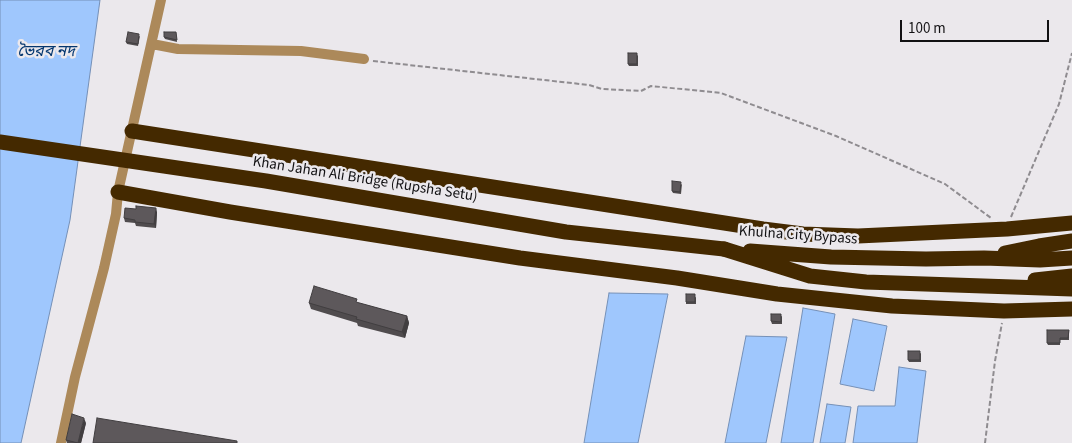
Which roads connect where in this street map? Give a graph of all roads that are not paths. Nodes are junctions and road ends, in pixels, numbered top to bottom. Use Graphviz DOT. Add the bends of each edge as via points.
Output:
graph roads {
  1 [pos="161,0"];
  2 [pos="152,44"];
  3 [pos="364,60"];
  4 [pos="132,131"];
  5 [pos="0,142"];
  6 [pos="118,192"];
  7 [pos="1072,223"];
  8 [pos="1072,241"];
  9 [pos="724,249"];
  10 [pos="1072,250"];
  11 [pos="984,258"];
  12 [pos="1072,258"];
  13 [pos="1072,264"];
  14 [pos="1072,276"];
  15 [pos="1072,283"];
  16 [pos="984,286"];
  17 [pos="1072,289"];
  18 [pos="1072,296"];
  19 [pos="1072,309"];
  20 [pos="61,443"];
  1 -- 2 [label="street"];
  2 -- 3 [label="street" via="178,49 301,51"];
  2 -- 4 [label="street"];
  4 -- 6 [label="street"];
  4 -- 7 [label="highway" via="803,234 858,236"];
  5 -- 9 [label="highway, Khan Jahan Ali Bridge (Rupsha Setu), bridge" via="266,181 566,232"];
  6 -- 19 [label="highway" via="520,258 777,294 892,306 1004,311"];
  6 -- 20 [label="street" via="104,268"];
  8 -- 11 [label="highway, Khulna City Bypass"];
  9 -- 11 [label="highway, Khulna City Bypass" via="832,257"];
  9 -- 16 [label="highway, Khulna City Bypass" via="810,276 866,282"];
  10 -- 11 [label="highway, Khulna City Bypass"];
  11 -- 12 [label="highway, Khulna City Bypass"];
  11 -- 13 [label="highway, Khulna City Bypass" via="1041,266"];
  14 -- 16 [label="highway, Khulna City Bypass"];
  15 -- 16 [label="highway, Khulna City Bypass"];
  16 -- 17 [label="highway, Khulna City Bypass"];
  16 -- 18 [label="highway, Khulna City Bypass"];
}
